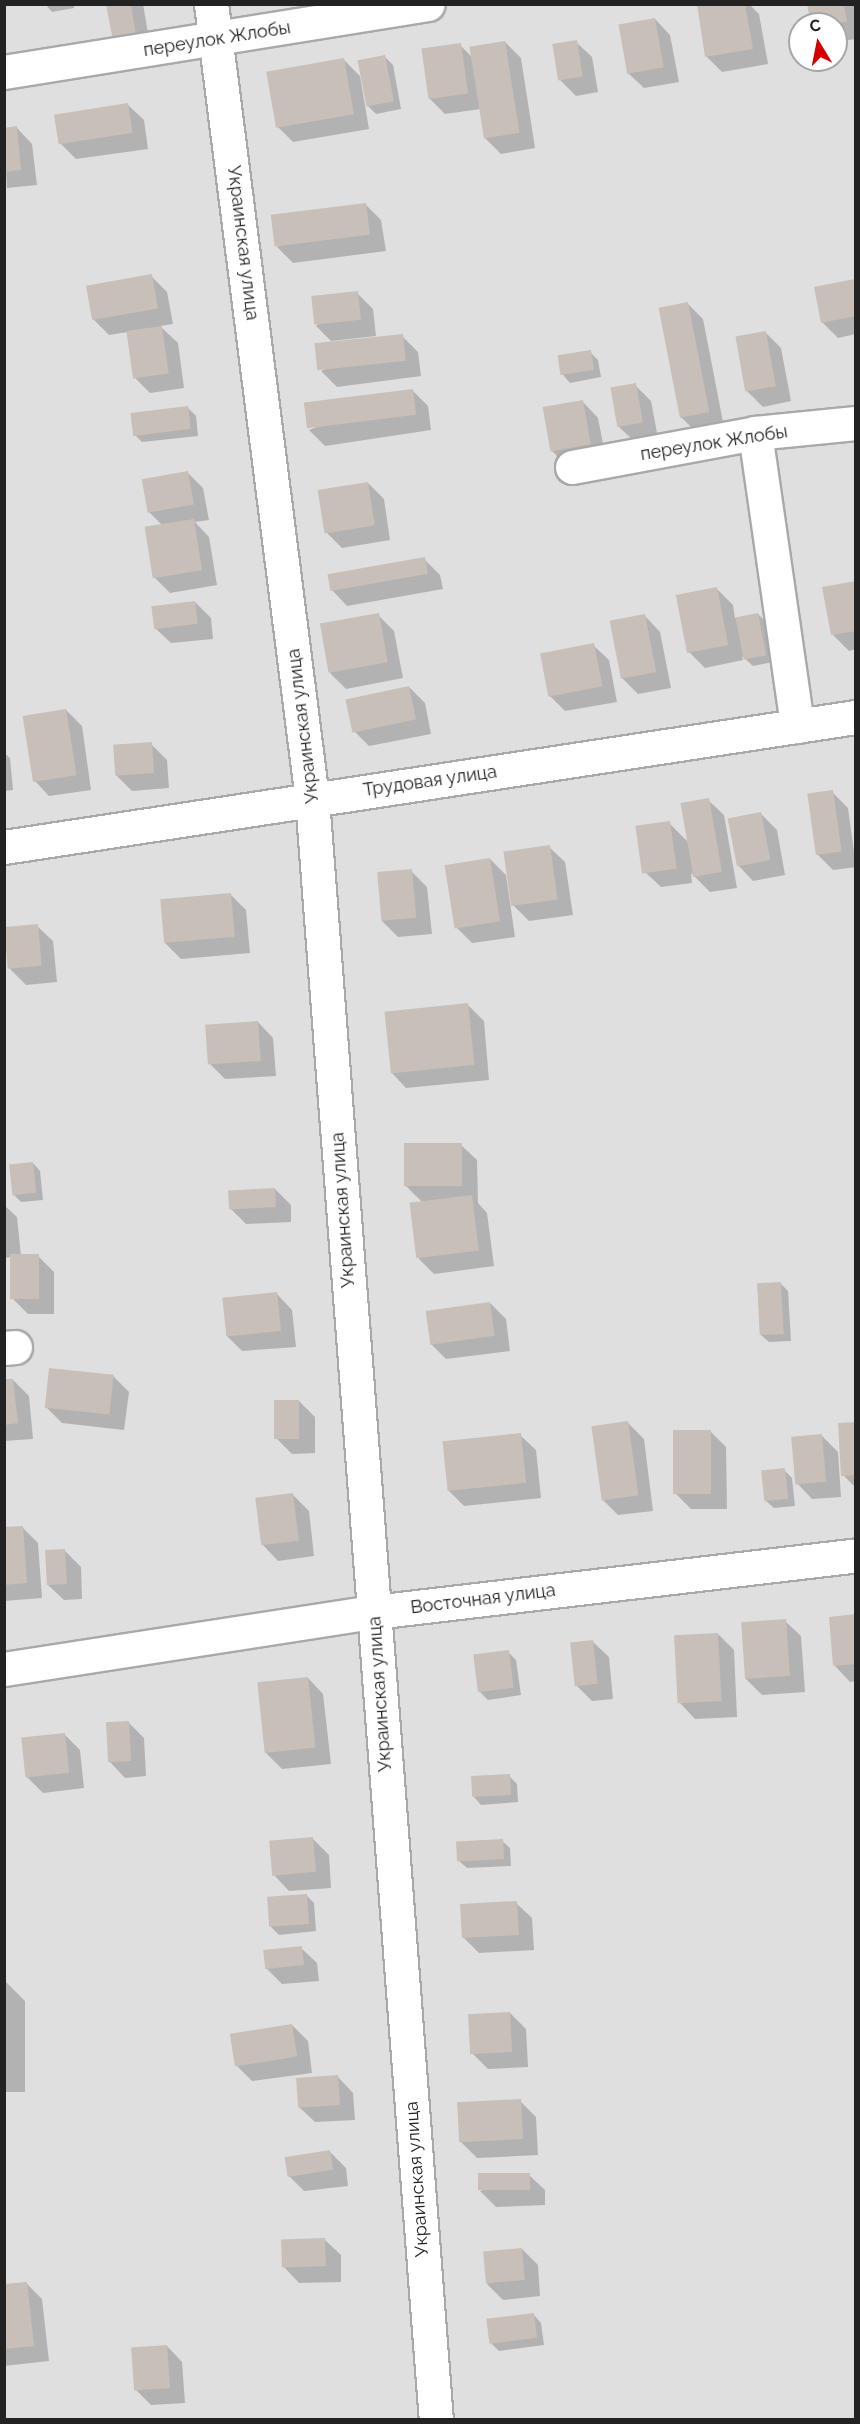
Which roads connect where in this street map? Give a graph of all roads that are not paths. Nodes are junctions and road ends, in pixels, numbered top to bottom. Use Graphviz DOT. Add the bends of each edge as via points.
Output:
graph roads {
  1 [pos="211,4"];
  2 [pos="428,4"];
  3 [pos="218,40"];
  4 [pos="4,72"];
  5 [pos="855,423"];
  6 [pos="756,433"];
  7 [pos="572,467"];
  8 [pos="855,717"];
  9 [pos="797,726"];
  10 [pos="312,799"];
  11 [pos="4,847"];
  12 [pos="855,1555"];
  13 [pos="374,1612"];
  14 [pos="4,1670"];
  15 [pos="436,2420"];
  1 -- 3 [label="street, Украинская улица"];
  2 -- 3 [label="street, переулок Жлобы"];
  3 -- 4 [label="street, переулок Жлобы"];
  3 -- 10 [label="street, Украинская улица"];
  5 -- 6 [label="street, переулок Жлобы"];
  6 -- 7 [label="street, переулок Жлобы"];
  6 -- 9 [label="street"];
  8 -- 9 [label="street, Трудовая улица"];
  9 -- 10 [label="street, Трудовая улица"];
  10 -- 11 [label="street, Трудовая улица"];
  10 -- 13 [label="street, Украинская улица"];
  12 -- 13 [label="street, Восточная улица"];
  13 -- 14 [label="street, Восточная улица"];
  13 -- 15 [label="street, Украинская улица"];
}
